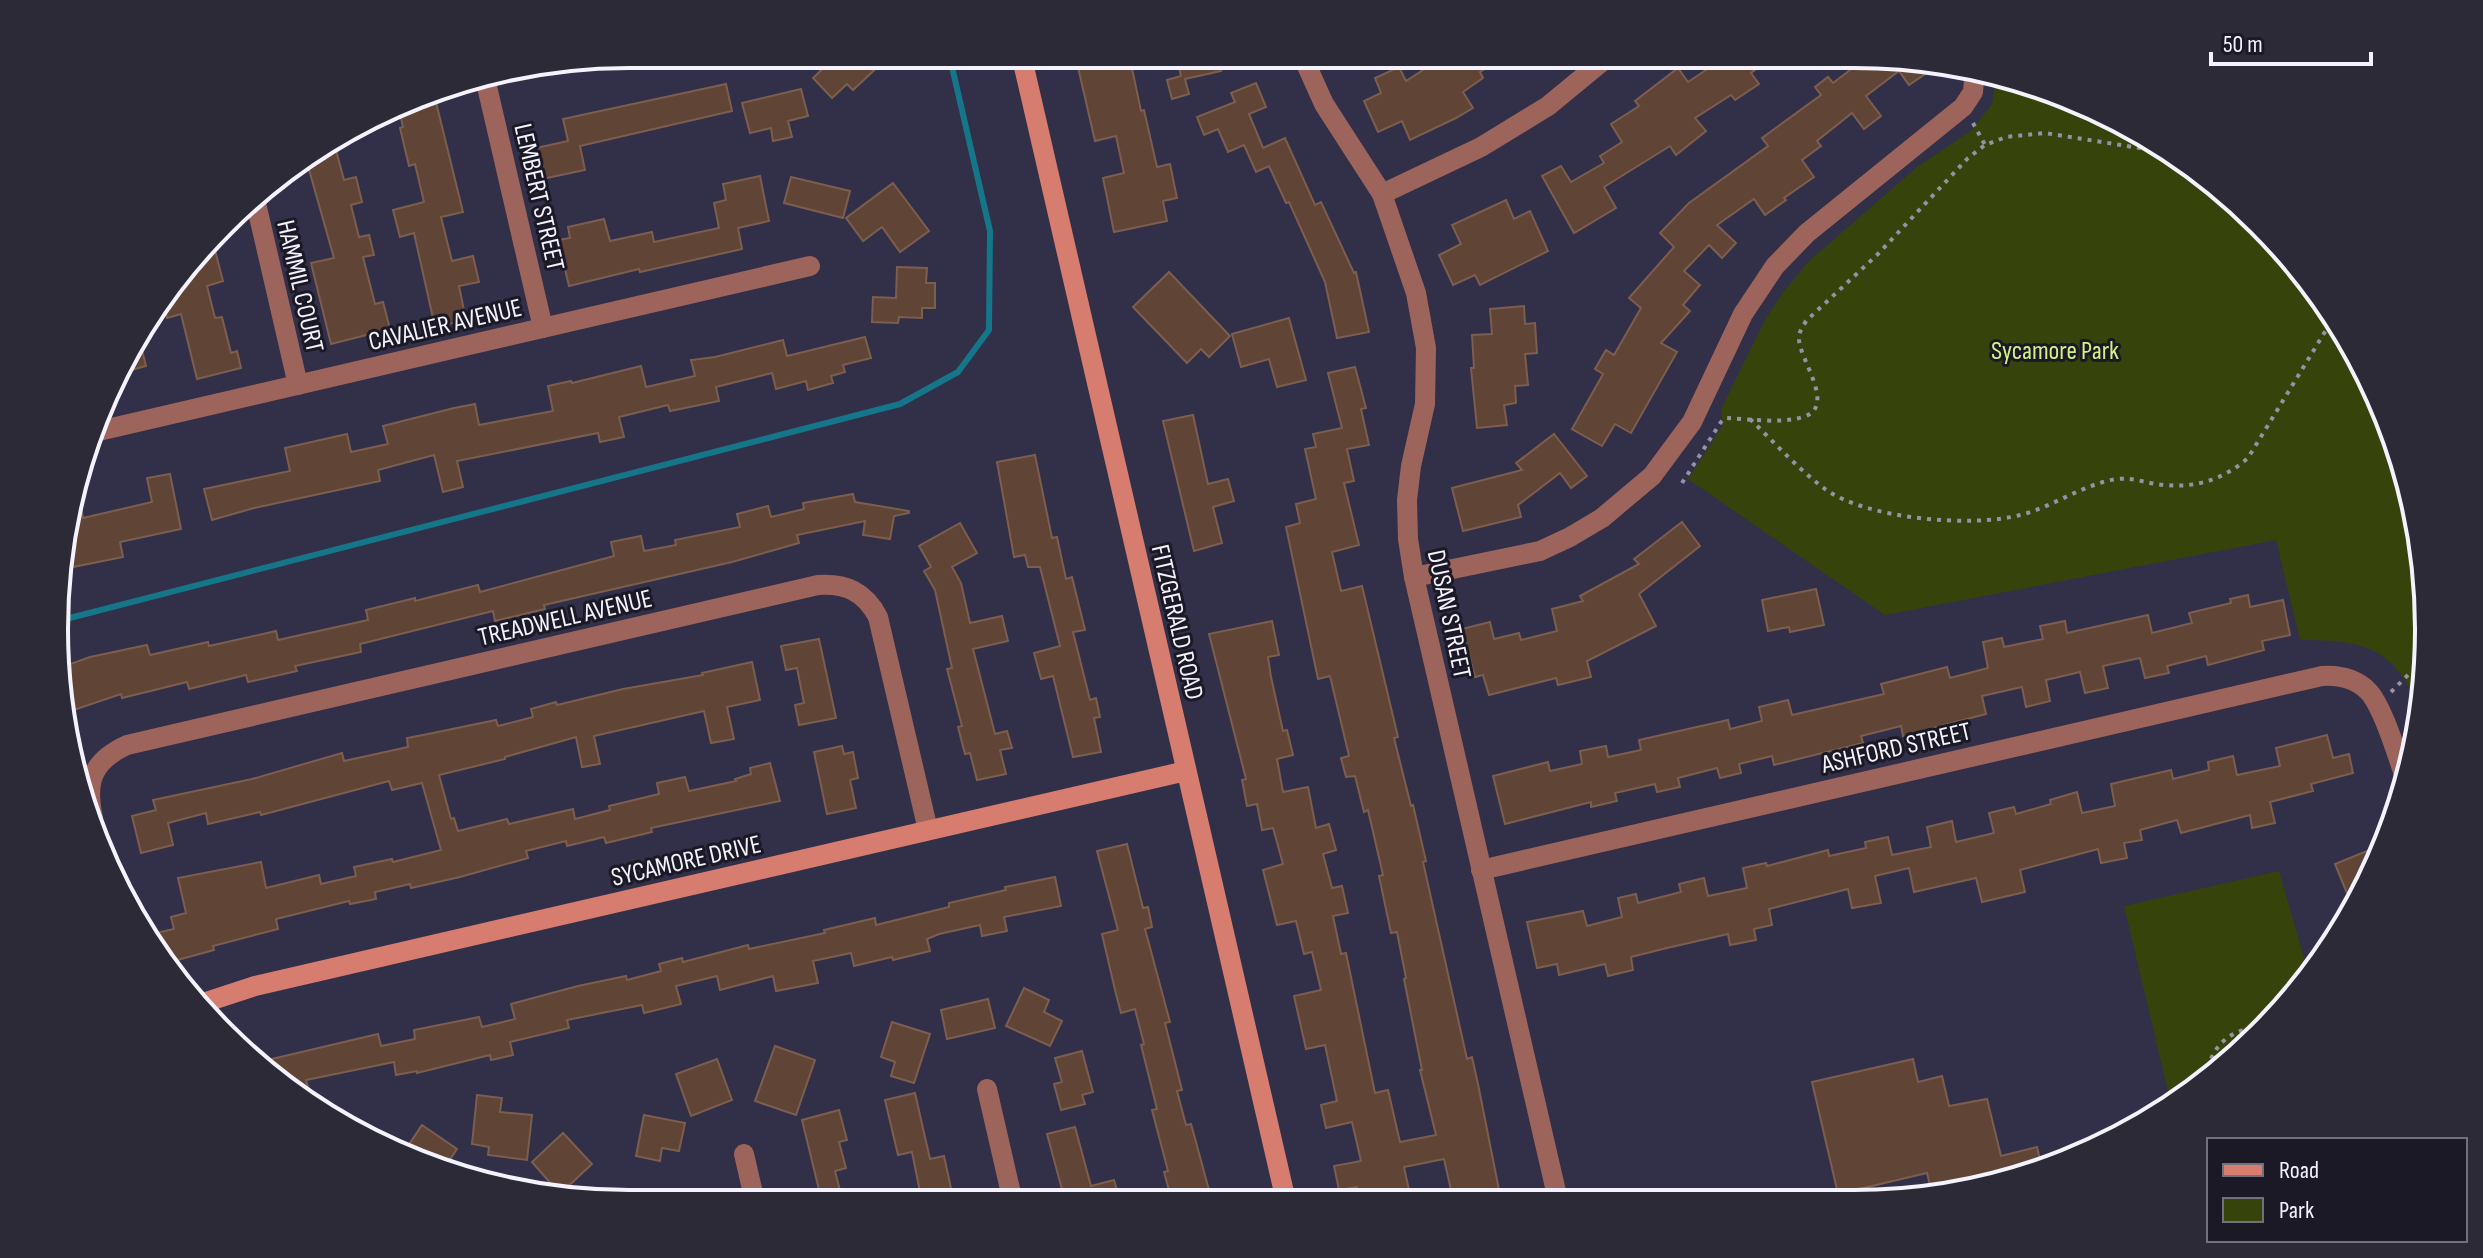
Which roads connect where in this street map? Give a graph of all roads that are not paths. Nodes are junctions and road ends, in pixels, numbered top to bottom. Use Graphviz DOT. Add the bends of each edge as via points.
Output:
graph roads {
  1 [pos="1024,68"];
  2 [pos="1308,68"];
  3 [pos="1594,68"];
  4 [pos="1974,82"];
  5 [pos="487,86"];
  6 [pos="1382,194"];
  7 [pos="257,209"];
  8 [pos="810,266"];
  9 [pos="543,328"];
  10 [pos="298,385"];
  11 [pos="105,429"];
  12 [pos="1414,577"];
  13 [pos="2399,761"];
  14 [pos="1186,771"];
  15 [pos="90,785"];
  16 [pos="928,830"];
  17 [pos="1481,870"];
  18 [pos="209,1001"];
  19 [pos="987,1089"];
  20 [pos="744,1154"];
  21 [pos="752,1190"];
  22 [pos="1010,1190"];
  23 [pos="1283,1190"];
  24 [pos="1556,1190"];
  1 -- 14 [label="main road, FITZGERALD ROAD"];
  2 -- 6 [label="street, DUSAN STREET" via="1324,104"];
  3 -- 6 [label="street" via="1548,106 1481,147"];
  4 -- 12 [label="street" via="1963,107 1807,233 1775,266 1743,314 1692,422 1652,476 1602,518 1540,551"];
  5 -- 9 [label="street, LEMBERT STREET"];
  6 -- 12 [label="street, DUSAN STREET" via="1416,293 1426,348 1425,404 1407,500"];
  7 -- 10 [label="street, HAMMIL COURT"];
  8 -- 9 [label="street, CAVALIER AVENUE"];
  9 -- 10 [label="street, CAVALIER AVENUE"];
  10 -- 11 [label="street, CAVALIER AVENUE"];
  12 -- 17 [label="street, DUSAN STREET"];
  13 -- 17 [label="street, ASHFORD STREET" via="2369,691 2337,675 2322,676"];
  14 -- 16 [label="main road, SYCAMORE DRIVE"];
  14 -- 23 [label="main road, FITZGERALD ROAD"];
  15 -- 16 [label="street, TREADWELL AVENUE" via="99,764 127,745 834,584 861,594 878,617"];
  16 -- 18 [label="main road, SYCAMORE DRIVE" via="255,986"];
  17 -- 24 [label="street, DUSAN STREET"];
  19 -- 22 [label="street"];
  20 -- 21 [label="street"];
}
